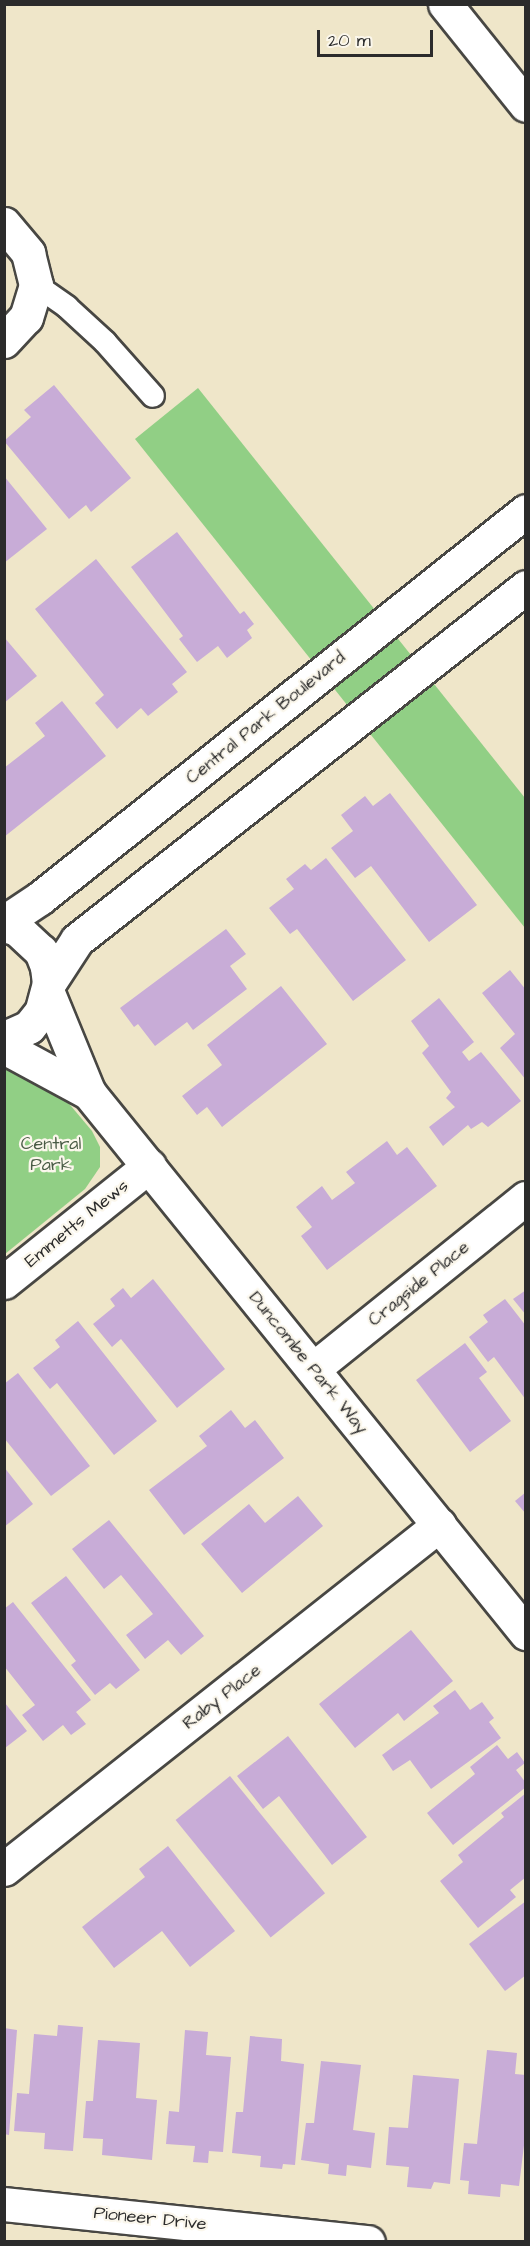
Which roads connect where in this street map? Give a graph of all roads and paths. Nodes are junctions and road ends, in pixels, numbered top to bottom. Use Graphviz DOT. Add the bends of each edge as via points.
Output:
graph roads {
  1 [pos="445,4"];
  2 [pos="525,105"];
  3 [pos="4,224"];
  4 [pos="36,285"];
  5 [pos="4,341"];
  6 [pos="153,396"];
  7 [pos="525,511"];
  8 [pos="525,587"];
  9 [pos="4,923"];
  10 [pos="49,988"];
  11 [pos="4,1038"];
  12 [pos="4,1047"];
  13 [pos="89,1093"];
  14 [pos="149,1166"];
  15 [pos="525,1198"];
  16 [pos="4,1282"];
  17 [pos="313,1369"];
  18 [pos="439,1525"];
  19 [pos="525,1633"];
  20 [pos="4,1869"];
  21 [pos="4,2204"];
  22 [pos="368,2241"];
  1 -- 2 [label="street"];
  3 -- 4 [label="street" via="28,253"];
  4 -- 5 [label="street" via="26,317"];
  4 -- 6 [label="lane" via="105,342"];
  7 -- 9 [label="street, Central Park Boulevard"];
  8 -- 10 [label="street" via="78,940"];
  9 -- 10 [label="street, Duncombe Park Way" via="17,929 41,951"];
  10 -- 11 [label="street" via="41,1012 29,1027"];
  10 -- 13 [label="street, Duncombe Park Way"];
  12 -- 13 [label="street, Duncombe Park Way"];
  13 -- 14 [label="street, Duncombe Park Way"];
  14 -- 16 [label="street, Emmetts Mews"];
  14 -- 17 [label="street, Duncombe Park Way"];
  15 -- 17 [label="street, Cragside Place"];
  17 -- 18 [label="street, Duncombe Park Way"];
  18 -- 19 [label="street, Duncombe Park Way"];
  18 -- 20 [label="street, Raby Place"];
  21 -- 22 [label="street, Pioneer Drive"];
}
